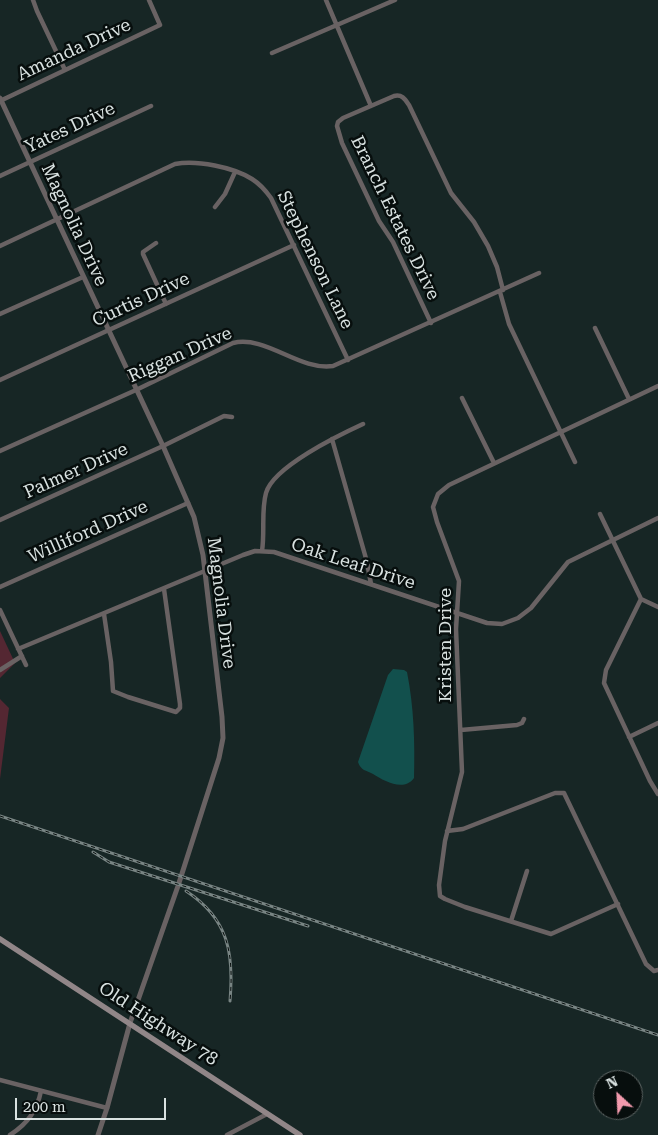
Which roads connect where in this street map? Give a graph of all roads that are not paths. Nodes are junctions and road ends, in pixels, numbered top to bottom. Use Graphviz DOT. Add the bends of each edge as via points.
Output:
graph roads {
  1 [pos="33,0"];
  2 [pos="149,0"];
  3 [pos="326,0"];
  4 [pos="396,0"];
  5 [pos="336,26"];
  6 [pos="272,53"];
  7 [pos="65,70"];
  8 [pos="0,100"];
  9 [pos="152,106"];
  10 [pos="371,106"];
  11 [pos="30,162"];
  12 [pos="235,172"];
  13 [pos="0,176"];
  14 [pos="215,207"];
  15 [pos="57,220"];
  16 [pos="156,244"];
  17 [pos="294,245"];
  18 [pos="0,246"];
  19 [pos="539,273"];
  20 [pos="83,277"];
  21 [pos="501,291"];
  22 [pos="166,304"];
  23 [pos="0,314"];
  24 [pos="431,322"];
  25 [pos="594,328"];
  26 [pos="108,330"];
  27 [pos="348,360"];
  28 [pos="0,380"];
  29 [pos="658,386"];
  30 [pos="136,390"];
  31 [pos="462,398"];
  32 [pos="630,399"];
  33 [pos="232,417"];
  34 [pos="363,424"];
  35 [pos="561,431"];
  36 [pos="332,439"];
  37 [pos="163,446"];
  38 [pos="0,450"];
  39 [pos="575,462"];
  40 [pos="494,463"];
  41 [pos="188,503"];
  42 [pos="600,514"];
  43 [pos="658,518"];
  44 [pos="0,520"];
  45 [pos="612,539"];
  46 [pos="262,551"];
  47 [pos="205,572"];
  48 [pos="371,584"];
  49 [pos="0,587"];
  50 [pos="164,589"];
  51 [pos="641,599"];
  52 [pos="658,607"];
  53 [pos="0,610"];
  54 [pos="456,613"];
  55 [pos="104,614"];
  56 [pos="18,649"];
  57 [pos="22,656"];
  58 [pos="26,665"];
  59 [pos="0,670"];
  60 [pos="524,719"];
  61 [pos="658,723"];
  62 [pos="461,730"];
  63 [pos="629,737"];
  64 [pos="658,794"];
  65 [pos="447,831"];
  66 [pos="527,870"];
  67 [pos="618,904"];
  68 [pos="511,921"];
  69 [pos="0,939"];
  70 [pos="658,970"];
  71 [pos="130,1024"];
  72 [pos="0,1080"];
  73 [pos="41,1091"];
  74 [pos="107,1108"];
  75 [pos="267,1114"];
  76 [pos="10,1135"];
  77 [pos="98,1135"];
  78 [pos="227,1135"];
  79 [pos="300,1135"];
  1 -- 7 [label="street"];
  2 -- 7 [label="street, Amanda Drive" via="160,25"];
  3 -- 5 [label="street"];
  4 -- 5 [label="street"];
  5 -- 6 [label="street"];
  5 -- 10 [label="street"];
  7 -- 8 [label="street, Amanda Drive"];
  8 -- 11 [label="street, Magnolia Drive"];
  9 -- 11 [label="street, Yates Drive"];
  10 -- 21 [label="street" via="397,96 407,102 451,193 488,246 497,267"];
  10 -- 24 [label="street, Branch Estates Drive" via="344,118 337,124 337,132"];
  11 -- 13 [label="street, Yates Drive"];
  11 -- 15 [label="street, Magnolia Drive"];
  12 -- 14 [label="street"];
  12 -- 15 [label="street, Stephenson Lane" via="198,163 175,164"];
  12 -- 17 [label="street, Stephenson Lane" via="252,179 265,190 280,213"];
  15 -- 18 [label="street, Stephenson Lane"];
  15 -- 20 [label="street, Magnolia Drive"];
  16 -- 22 [label="street" via="143,254"];
  17 -- 22 [label="street, Curtis Drive"];
  17 -- 27 [label="street, Stephenson Lane"];
  19 -- 21 [label="street, Riggan Drive"];
  20 -- 23 [label="street"];
  20 -- 26 [label="street, Magnolia Drive"];
  21 -- 24 [label="street, Riggan Drive"];
  21 -- 35 [label="street" via="509,324"];
  22 -- 26 [label="street, Curtis Drive"];
  24 -- 27 [label="street, Riggan Drive"];
  25 -- 32 [label="street"];
  26 -- 28 [label="street, Curtis Drive"];
  26 -- 30 [label="street, Magnolia Drive"];
  27 -- 30 [label="street, Riggan Drive" via="321,367 254,343 238,342"];
  29 -- 32 [label="street, Kristen Drive"];
  30 -- 37 [label="street, Magnolia Drive"];
  30 -- 38 [label="street, Riggan Drive"];
  31 -- 40 [label="street"];
  32 -- 35 [label="street, Kristen Drive"];
  33 -- 37 [label="street, Palmer Drive" via="224,416"];
  34 -- 36 [label="street"];
  35 -- 39 [label="street"];
  35 -- 40 [label="street, Kristen Drive"];
  36 -- 46 [label="street" via="269,484 264,498"];
  36 -- 48 [label="street"];
  37 -- 41 [label="street, Magnolia Drive"];
  37 -- 44 [label="street, Palmer Drive"];
  40 -- 54 [label="street, Kristen Drive" via="444,488 433,504 459,577"];
  41 -- 47 [label="street, Magnolia Drive" via="200,537"];
  41 -- 49 [label="street, Williford Drive"];
  42 -- 45 [label="street"];
  43 -- 45 [label="street, Oak Leaf Drive"];
  45 -- 51 [label="street"];
  45 -- 54 [label="street, Oak Leaf Drive" via="565,564 531,608 512,620 492,624"];
  46 -- 47 [label="street, Oak Leaf Drive" via="250,552"];
  46 -- 48 [label="street, Oak Leaf Drive" via="274,552"];
  47 -- 50 [label="street, Oak Leaf Drive"];
  47 -- 71 [label="street, Magnolia Drive" via="224,738 178,886"];
  48 -- 54 [label="street, Oak Leaf Drive"];
  50 -- 55 [label="street, Oak Leaf Drive"];
  50 -- 55 [label="street" via="180,708 176,712 115,692"];
  51 -- 52 [label="street"];
  51 -- 63 [label="street" via="606,670 604,683"];
  53 -- 56 [label="street"];
  54 -- 62 [label="street, Kristen Drive"];
  55 -- 56 [label="street, Oak Leaf Drive"];
  56 -- 57 [label="street"];
  57 -- 58 [label="street"];
  57 -- 59 [label="street"];
  60 -- 62 [label="street" via="517,725"];
  61 -- 63 [label="street"];
  62 -- 65 [label="street, Kristen Drive" via="462,772"];
  63 -- 64 [label="street"];
  65 -- 67 [label="street" via="463,829 564,793"];
  65 -- 68 [label="street, Kristen Drive" via="440,894 445,899"];
  66 -- 68 [label="street"];
  67 -- 68 [label="street" via="553,934"];
  67 -- 70 [label="street" via="646,964 654,971"];
  69 -- 71 [label="main road, Old Highway 78"];
  71 -- 74 [label="street, Magnolia Drive"];
  71 -- 75 [label="main road, Old Highway 78"];
  72 -- 73 [label="street"];
  73 -- 74 [label="street"];
  73 -- 76 [label="street" via="28,1121"];
  74 -- 77 [label="street, Magnolia Drive"];
  75 -- 78 [label="street"];
  75 -- 79 [label="main road, Old Highway 78"];
}
